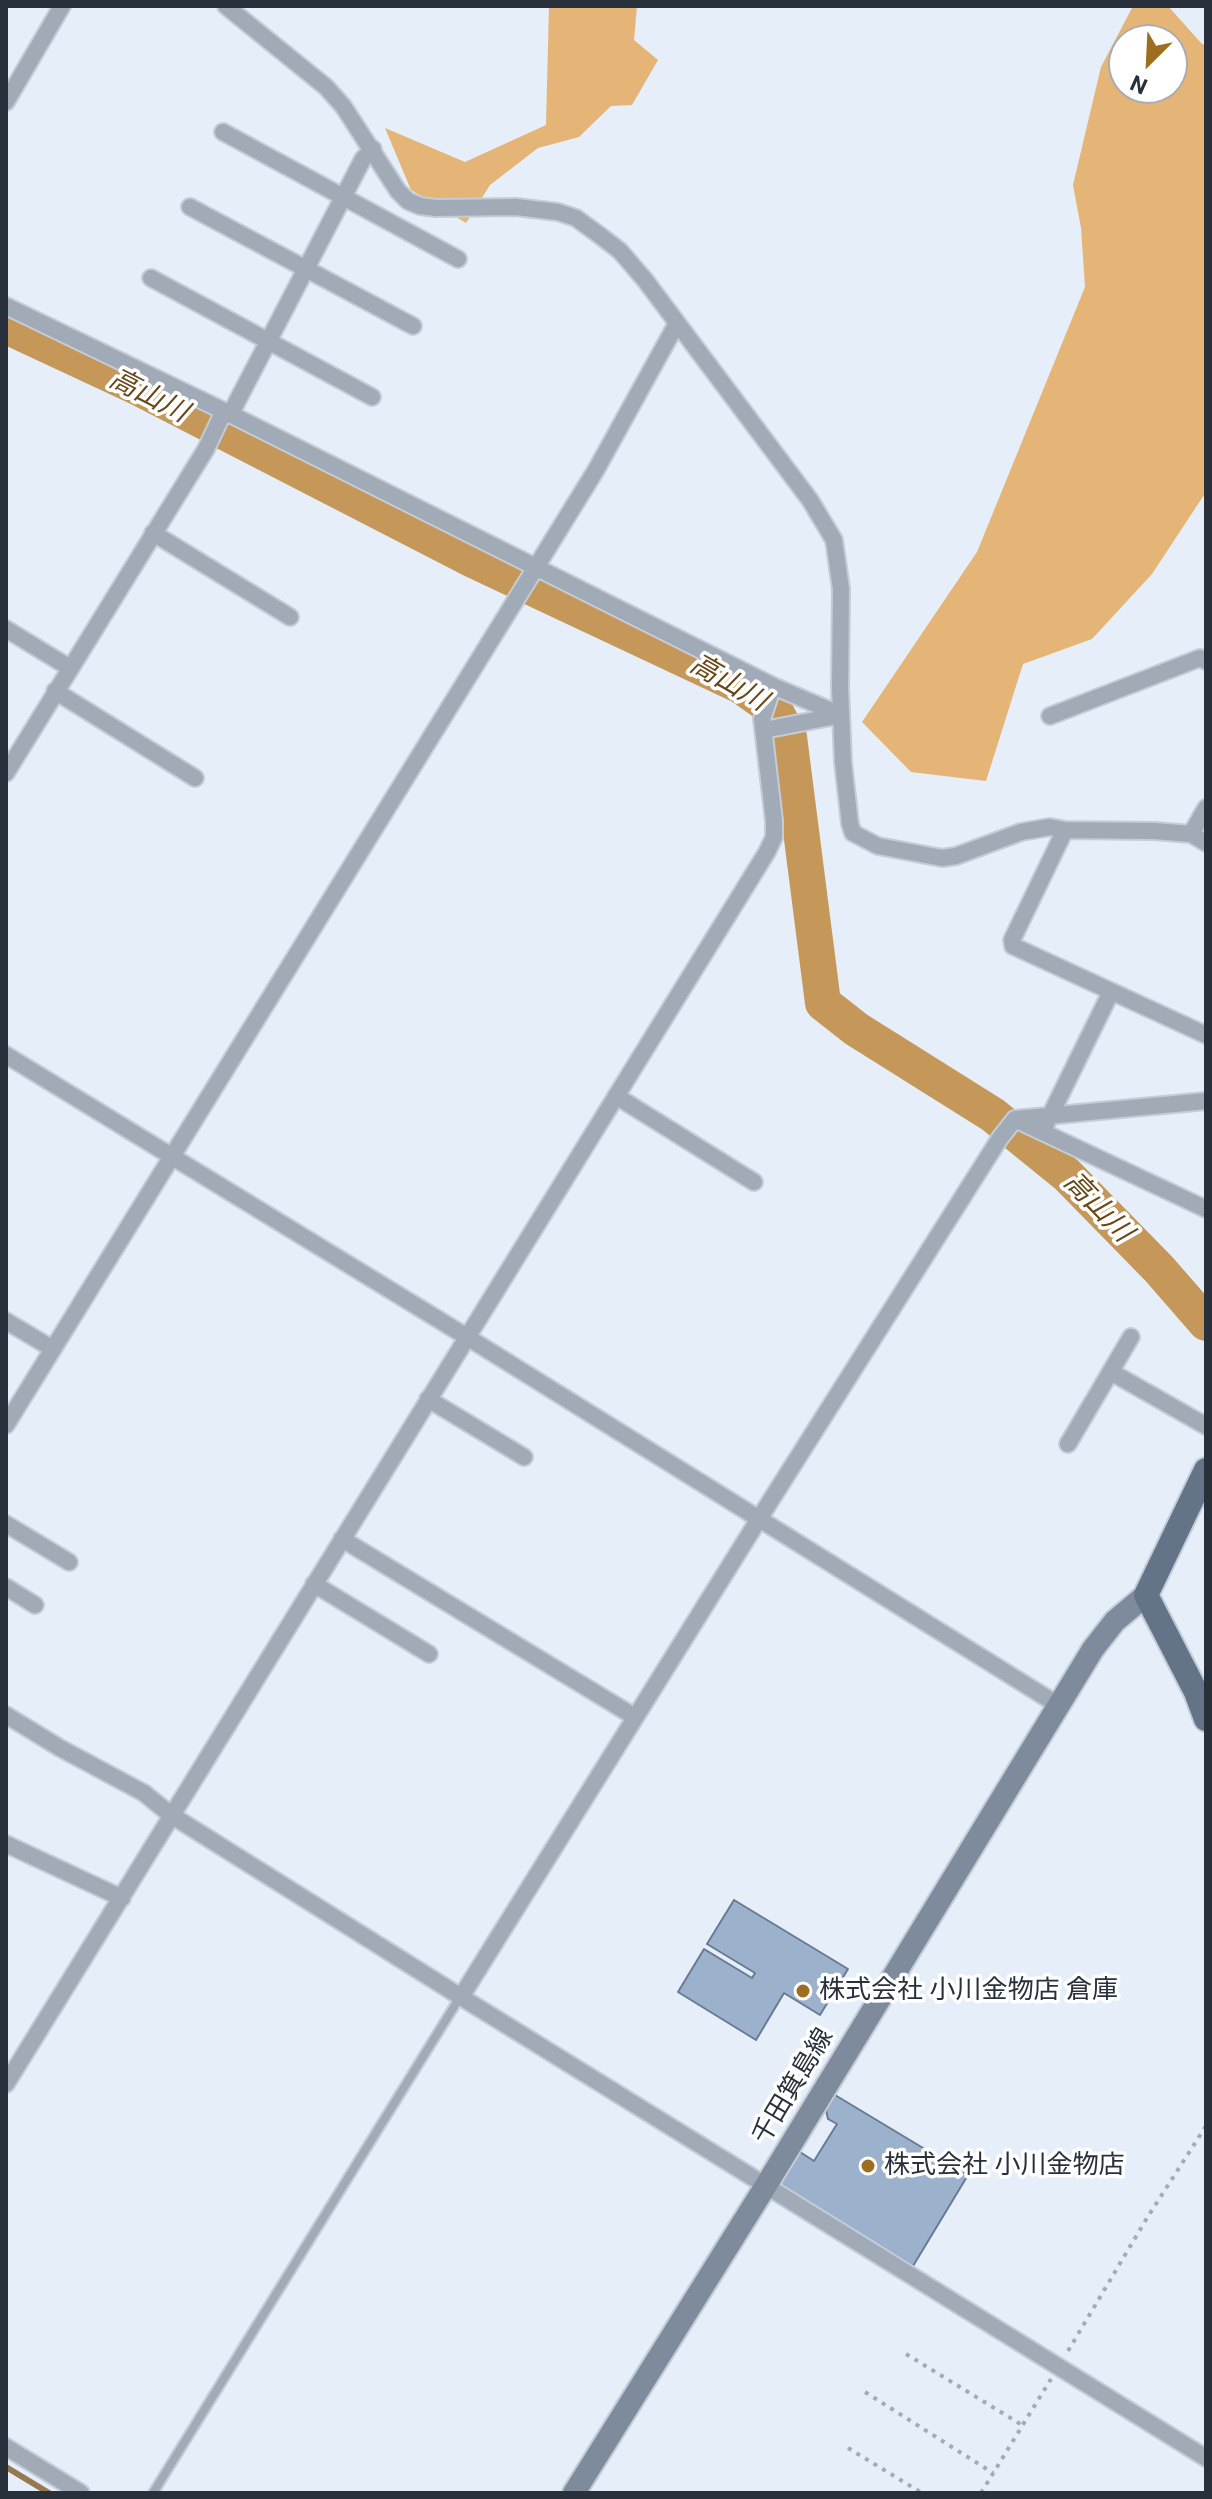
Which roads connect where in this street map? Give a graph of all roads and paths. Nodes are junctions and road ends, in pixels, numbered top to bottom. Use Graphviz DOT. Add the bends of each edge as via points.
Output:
graph roads {
  1 [pos="62,6"];
  2 [pos="226,6"];
  3 [pos="6,102"];
  4 [pos="223,132"];
  5 [pos="373,149"];
  6 [pos="342,197"];
  7 [pos="190,207"];
  8 [pos="458,259"];
  9 [pos="305,268"];
  10 [pos="151,278"];
  11 [pos="6,306"];
  12 [pos="676,325"];
  13 [pos="413,326"];
  14 [pos="266,341"];
  15 [pos="372,397"];
  16 [pos="227,413"];
  17 [pos="153,533"];
  18 [pos="536,567"];
  19 [pos="290,617"];
  20 [pos="6,629"];
  21 [pos="1206,661"];
  22 [pos="70,668"];
  23 [pos="773,686"];
  24 [pos="55,691"];
  25 [pos="841,715"];
  26 [pos="1050,716"];
  27 [pos="764,730"];
  28 [pos="6,773"];
  29 [pos="195,778"];
  30 [pos="1206,808"];
  31 [pos="1065,830"];
  32 [pos="1191,834"];
  33 [pos="1206,843"];
  34 [pos="1111,992"];
  35 [pos="1206,1035"];
  36 [pos="6,1055"];
  37 [pos="616,1096"];
  38 [pos="1206,1101"];
  39 [pos="1051,1116"];
  40 [pos="1015,1119"];
  41 [pos="1042,1131"];
  42 [pos="172,1158"];
  43 [pos="754,1182"];
  44 [pos="1206,1209"];
  45 [pos="6,1321"];
  46 [pos="467,1337"];
  47 [pos="1131,1337"];
  48 [pos="53,1349"];
  49 [pos="1111,1372"];
  50 [pos="428,1399"];
  51 [pos="6,1425"];
  52 [pos="1206,1426"];
  53 [pos="1068,1444"];
  54 [pos="524,1457"];
  55 [pos="1206,1470"];
  56 [pos="759,1519"];
  57 [pos="6,1524"];
  58 [pos="342,1539"];
  59 [pos="69,1562"];
  60 [pos="314,1584"];
  61 [pos="6,1587"];
  62 [pos="1146,1595"];
  63 [pos="35,1605"];
  64 [pos="429,1654"];
  65 [pos="1058,1705"];
  66 [pos="6,1715"];
  67 [pos="635,1717"];
  68 [pos="1206,1719"];
  69 [pos="171,1815"];
  70 [pos="6,1844"];
  71 [pos="122,1898"];
  72 [pos="461,1997"];
  73 [pos="6,2084"];
  74 [pos="1206,2126"];
  75 [pos="765,2187"];
  76 [pos="906,2354"];
  77 [pos="1059,2367"];
  78 [pos="865,2392"];
  79 [pos="1022,2425"];
  80 [pos="6,2447"];
  81 [pos="848,2448"];
  82 [pos="1206,2458"];
  83 [pos="993,2473"];
  84 [pos="81,2493"];
  85 [pos="153,2493"];
  86 [pos="574,2493"];
  87 [pos="922,2493"];
  88 [pos="981,2493"];
  1 -- 3 [label="street"];
  2 -- 5 [label="street" via="326,87"];
  4 -- 6 [label="street"];
  5 -- 6 [label="street"];
  5 -- 12 [label="street" via="398,191 420,206 516,207 576,218 620,251"];
  6 -- 8 [label="street"];
  6 -- 9 [label="street"];
  7 -- 9 [label="street"];
  9 -- 13 [label="street"];
  9 -- 14 [label="street"];
  10 -- 14 [label="street"];
  11 -- 16 [label="street"];
  12 -- 18 [label="street"];
  12 -- 25 [label="street" via="810,500 834,540 841,589"];
  14 -- 15 [label="street"];
  14 -- 16 [label="street"];
  16 -- 17 [label="street"];
  16 -- 18 [label="street"];
  17 -- 19 [label="street"];
  17 -- 22 [label="street"];
  18 -- 23 [label="street"];
  18 -- 42 [label="street"];
  20 -- 22 [label="street"];
  21 -- 26 [label="street" via="1200,658"];
  22 -- 24 [label="street"];
  23 -- 25 [label="street"];
  23 -- 27 [label="street" via="762,712"];
  24 -- 28 [label="street"];
  24 -- 29 [label="street"];
  25 -- 27 [label="street"];
  25 -- 31 [label="street" via="850,824 862,840 942,858 1037,828"];
  27 -- 37 [label="street" via="774,837"];
  30 -- 32 [label="street"];
  31 -- 32 [label="street"];
  31 -- 34 [label="street" via="1013,946"];
  32 -- 33 [label="street"];
  34 -- 35 [label="street"];
  34 -- 39 [label="street"];
  36 -- 42 [label="street"];
  37 -- 43 [label="street"];
  37 -- 46 [label="street"];
  38 -- 39 [label="street"];
  39 -- 40 [label="street"];
  39 -- 41 [label="street"];
  40 -- 41 [label="street"];
  40 -- 56 [label="street"];
  41 -- 44 [label="street"];
  42 -- 46 [label="street"];
  42 -- 48 [label="street"];
  45 -- 48 [label="street"];
  46 -- 50 [label="street"];
  46 -- 56 [label="street"];
  47 -- 49 [label="street"];
  48 -- 51 [label="street"];
  49 -- 52 [label="street"];
  49 -- 53 [label="street"];
  50 -- 54 [label="street"];
  50 -- 58 [label="street"];
  55 -- 62 [label="main road"];
  56 -- 65 [label="street"];
  56 -- 67 [label="street"];
  57 -- 59 [label="street"];
  58 -- 60 [label="street"];
  58 -- 67 [label="street"];
  60 -- 64 [label="street"];
  60 -- 69 [label="street"];
  61 -- 63 [label="street"];
  62 -- 65 [label="main road, 千田箕島線" via="1105,1632"];
  62 -- 68 [label="main road"];
  65 -- 75 [label="main road, 千田箕島線"];
  66 -- 69 [label="street" via="144,1793"];
  67 -- 72 [label="street"];
  69 -- 71 [label="street"];
  69 -- 72 [label="street"];
  70 -- 71 [label="street"];
  71 -- 73 [label="street"];
  72 -- 75 [label="street"];
  72 -- 85 [label="lane"];
  74 -- 77 [label="path"];
  75 -- 77 [label="street"];
  75 -- 86 [label="main road, 千田箕島線"];
  76 -- 79 [label="path"];
  77 -- 79 [label="path"];
  77 -- 82 [label="street"];
  78 -- 83 [label="path"];
  79 -- 83 [label="path"];
  80 -- 84 [label="street"];
  81 -- 87 [label="path"];
  83 -- 88 [label="path"];
}
